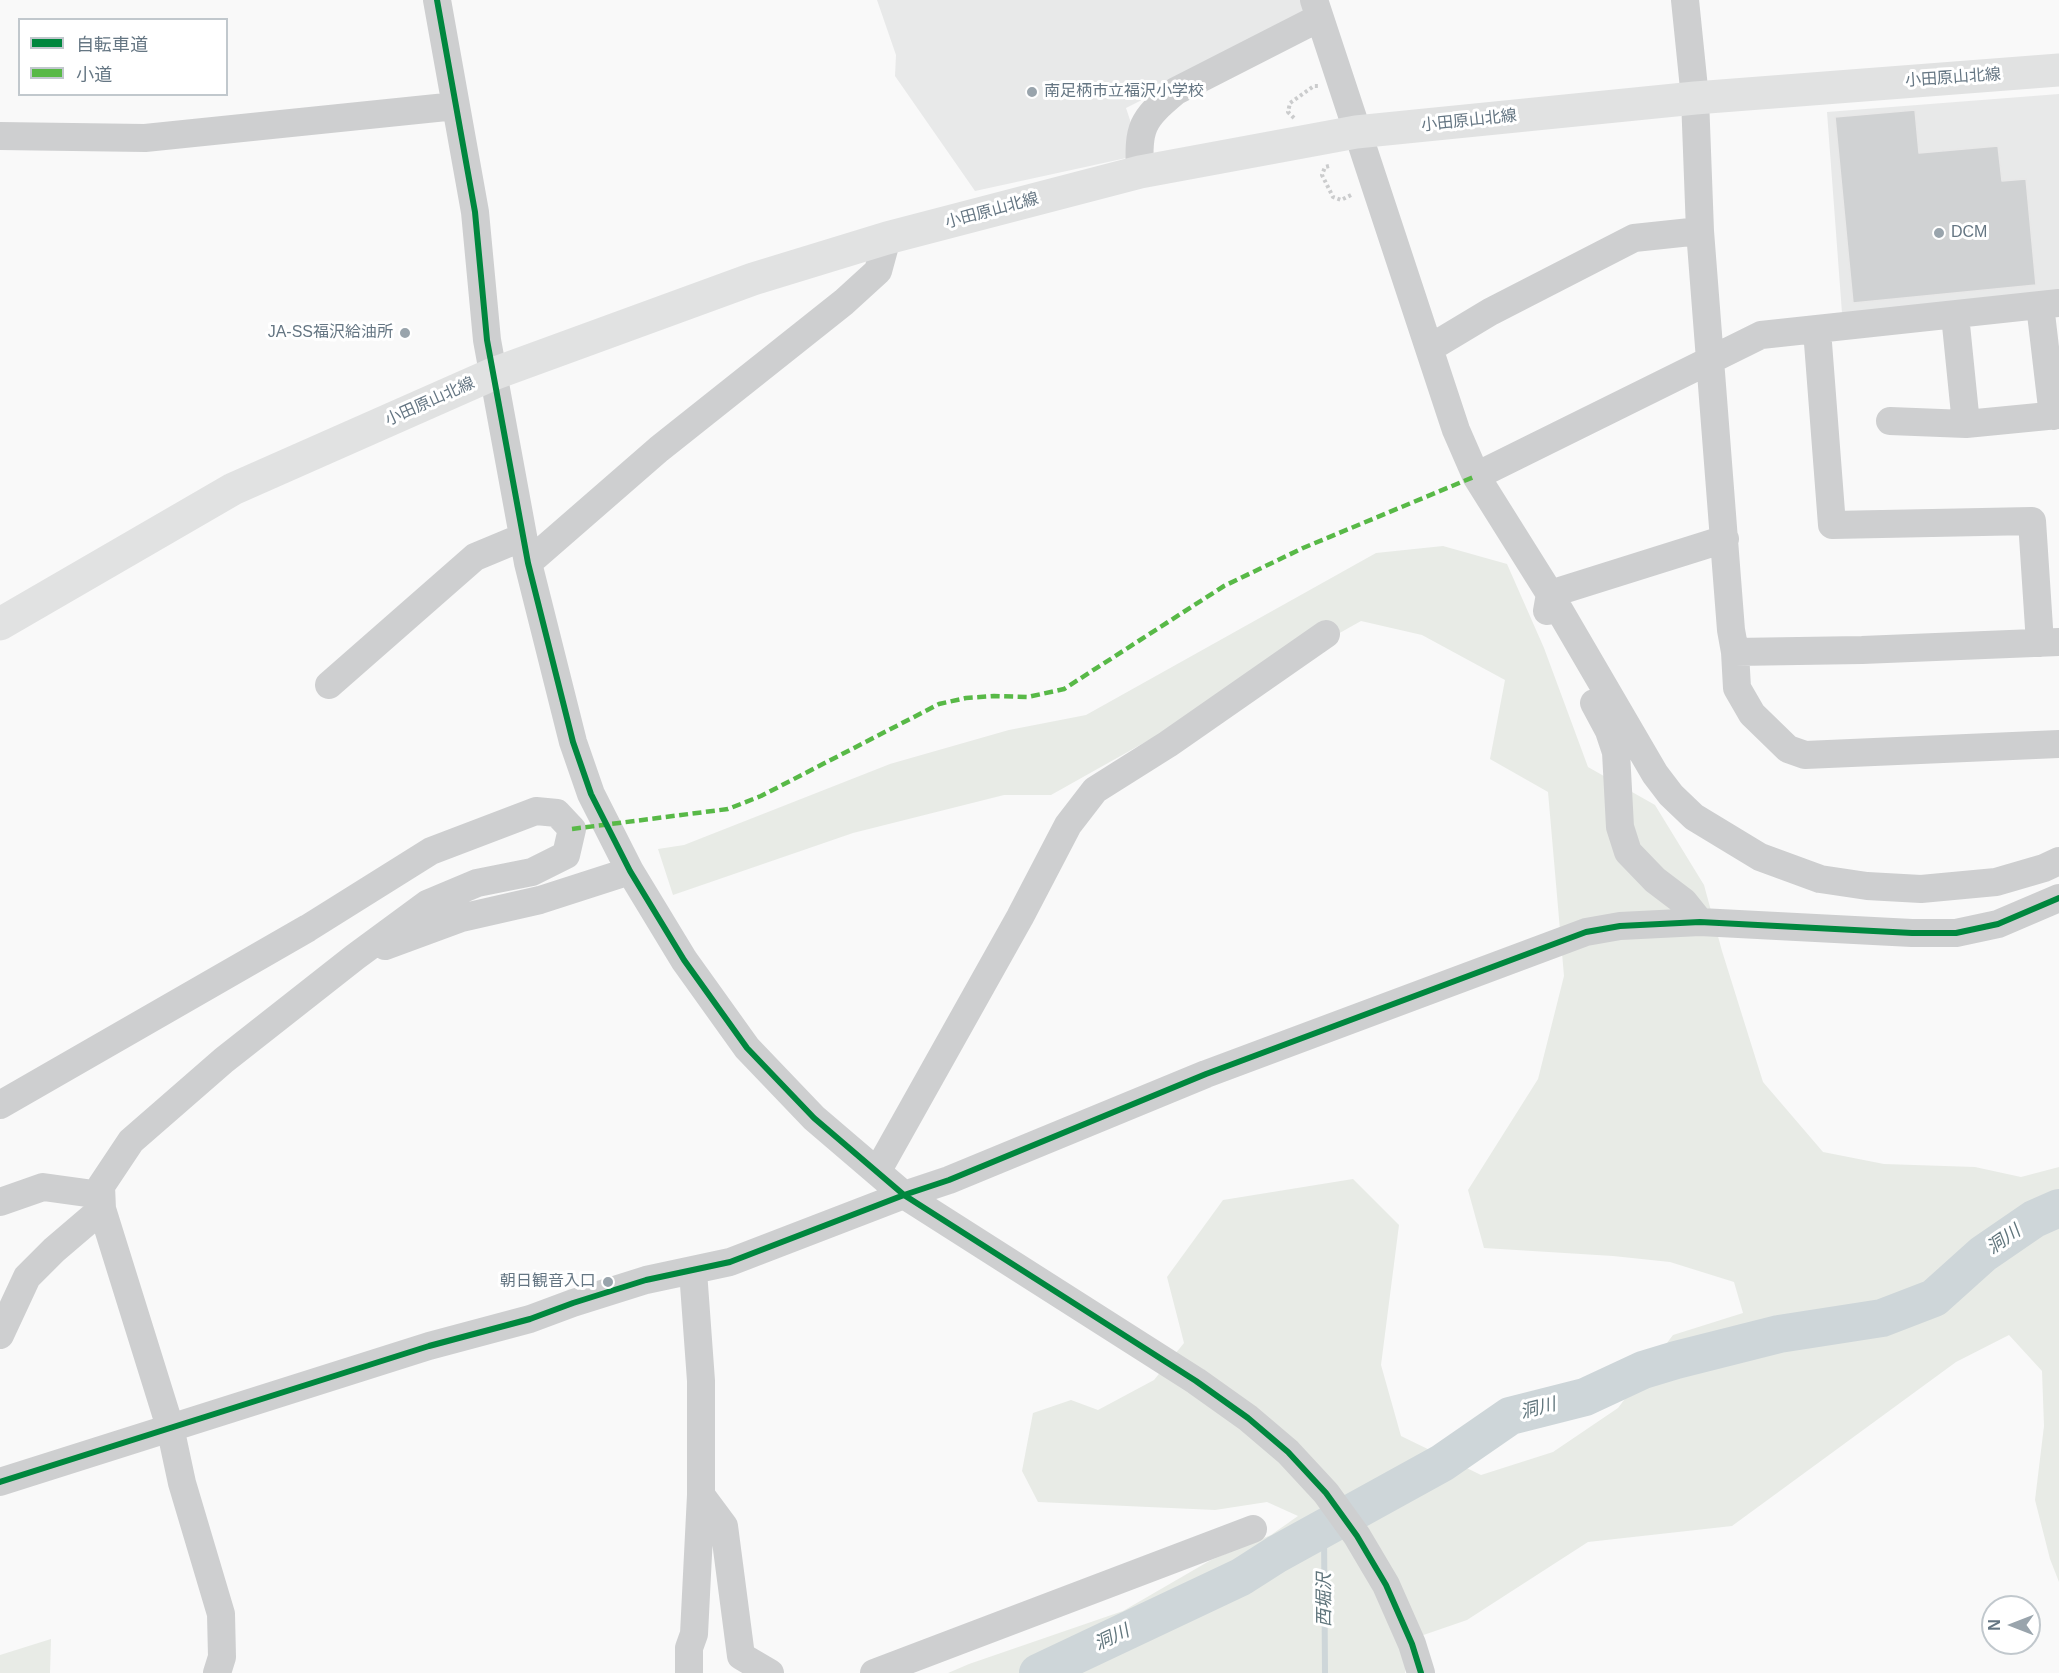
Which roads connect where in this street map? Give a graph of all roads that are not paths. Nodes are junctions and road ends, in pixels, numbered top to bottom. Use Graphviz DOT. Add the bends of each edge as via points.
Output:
graph roads {
  1 [pos="437,0"];
  2 [pos="1685,0"];
  3 [pos="1316,9"];
  4 [pos="2059,70"];
  5 [pos="1695,98"];
  6 [pos="456,106"];
  7 [pos="1356,132"];
  8 [pos="0,136"];
  9 [pos="1140,172"];
  10 [pos="1700,231"];
  11 [pos="887,238"];
  12 [pos="2050,304"];
  13 [pos="1955,315"];
  14 [pos="1817,330"];
  15 [pos="1430,348"];
  16 [pos="1710,359"];
  17 [pos="493,374"];
  18 [pos="2056,415"];
  19 [pos="1890,421"];
  20 [pos="1966,424"];
  21 [pos="1476,476"];
  22 [pos="1725,539"];
  23 [pos="525,550"];
  24 [pos="1550,594"];
  25 [pos="1,621"];
  26 [pos="1326,634"];
  27 [pos="2049,642"];
  28 [pos="1735,652"];
  29 [pos="329,685"];
  30 [pos="2059,744"];
  31 [pos="624,860"];
  32 [pos="2059,861"];
  33 [pos="2059,898"];
  34 [pos="1700,922"];
  35 [pos="355,957"];
  36 [pos="0,1106"];
  37 [pos="877,1173"];
  38 [pos="904,1195"];
  39 [pos="0,1202"];
  40 [pos="102,1202"];
  41 [pos="693,1271"];
  42 [pos="0,1335"];
  43 [pos="170,1427"];
  44 [pos="0,1482"];
  45 [pos="701,1495"];
  46 [pos="1253,1529"];
  47 [pos="217,1673"];
  48 [pos="689,1673"];
  49 [pos="770,1673"];
  50 [pos="874,1673"];
  51 [pos="1421,1673"];
  1 -- 6 [label="street"];
  2 -- 5 [label="street"];
  3 -- 7 [label="street"];
  3 -- 9 [label="street" via="1176,91 1159,105 1146,119 1139,141"];
  4 -- 5 [label="main road, 小田原山北線"];
  5 -- 7 [label="main road, 小田原山北線"];
  5 -- 10 [label="street"];
  6 -- 8 [label="street" via="145,138"];
  6 -- 17 [label="street" via="475,212"];
  7 -- 9 [label="main road, 小田原山北線"];
  7 -- 15 [label="street"];
  9 -- 11 [label="main road, 小田原山北線"];
  10 -- 15 [label="street" via="1634,238 1490,312"];
  10 -- 16 [label="street"];
  11 -- 17 [label="main road, 小田原山北線" via="753,279"];
  11 -- 23 [label="street" via="878,271 844,302"];
  12 -- 13 [label="street"];
  12 -- 18 [label="street"];
  13 -- 14 [label="street"];
  13 -- 20 [label="street"];
  14 -- 16 [label="street" via="1761,334"];
  14 -- 27 [label="street" via="1832,525 2032,521"];
  15 -- 21 [label="street" via="1456,430"];
  16 -- 21 [label="street"];
  16 -- 22 [label="street"];
  17 -- 23 [label="street"];
  17 -- 25 [label="main road, 小田原山北線" via="233,489"];
  18 -- 20 [label="street"];
  19 -- 20 [label="street"];
  21 -- 24 [label="street"];
  22 -- 24 [label="street"];
  22 -- 28 [label="street"];
  23 -- 29 [label="street" via="475,557"];
  23 -- 31 [label="street" via="573,742 591,794"];
  24 -- 32 [label="street" via="1671,795 1694,817 1760,857 1820,879 1921,889 1996,882"];
  24 -- 34 [label="street" via="1547,612 1556,636 1609,731 1616,753 1620,827 1628,852 1684,902"];
  26 -- 37 [label="street" via="1095,790 1068,825"];
  27 -- 28 [label="street"];
  28 -- 30 [label="street" via="1737,688 1752,714 1788,749 1805,754"];
  31 -- 35 [label="street" via="540,900 461,918"];
  31 -- 37 [label="street" via="684,960 747,1048 814,1118"];
  33 -- 34 [label="street" via="1998,924 1956,933"];
  34 -- 38 [label="street" via="1620,926 1586,932 1206,1074"];
  35 -- 36 [label="street" via="427,904 477,883 532,872 566,855 572,829 557,813 536,811 431,852 308,928"];
  35 -- 40 [label="street" via="224,1060 131,1141 101,1186"];
  37 -- 38 [label="street"];
  38 -- 41 [label="street" via="730,1263"];
  38 -- 51 [label="street" via="1196,1381 1288,1452 1326,1493 1357,1536 1386,1585"];
  39 -- 40 [label="street" via="43,1187"];
  40 -- 42 [label="street" via="27,1277"];
  40 -- 43 [label="street"];
  41 -- 43 [label="street" via="646,1280 530,1319 429,1346"];
  41 -- 45 [label="street" via="701,1381"];
  43 -- 44 [label="street"];
  43 -- 47 [label="street" via="221,1614 222,1657"];
  45 -- 48 [label="street"];
  45 -- 49 [label="street" via="724,1526 741,1656"];
  46 -- 50 [label="street"];
}
